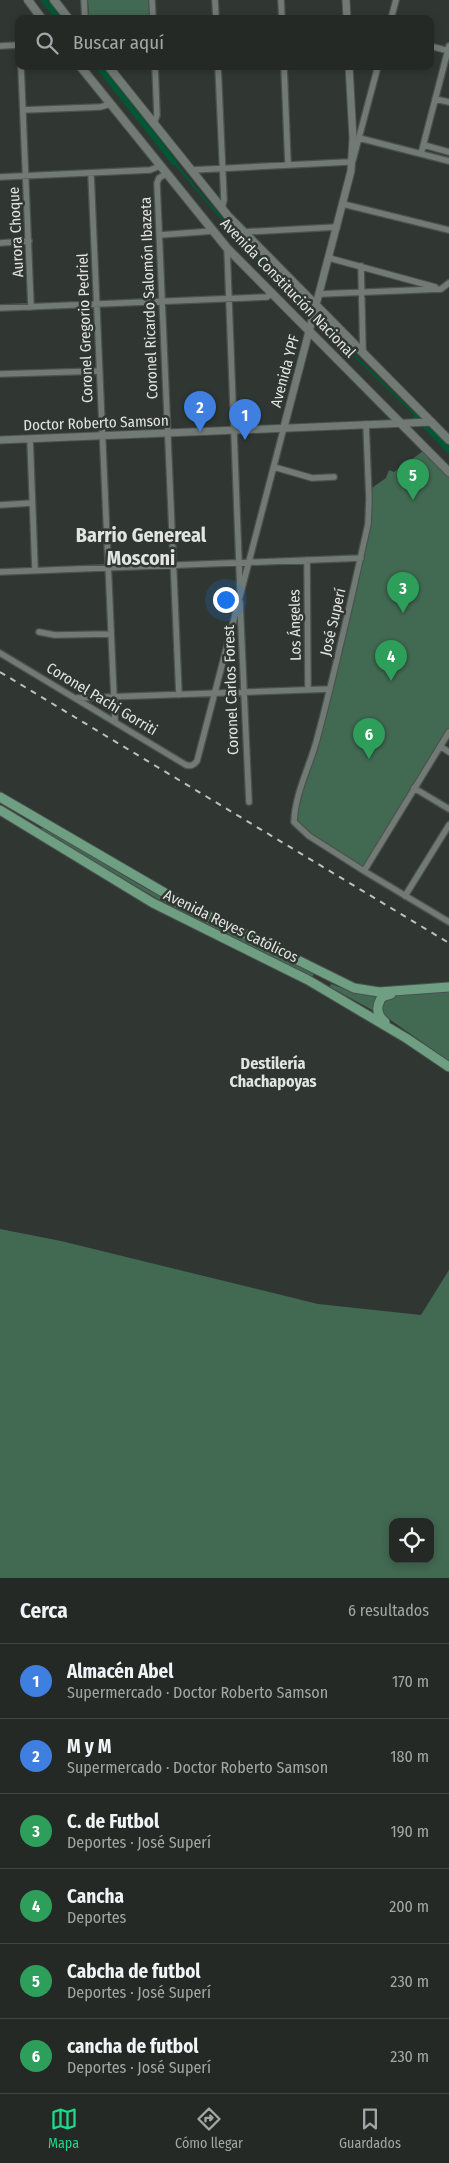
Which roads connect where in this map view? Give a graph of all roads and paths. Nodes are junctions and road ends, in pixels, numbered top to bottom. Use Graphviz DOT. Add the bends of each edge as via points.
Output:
graph roads {
  1 [pos="28,0"];
  2 [pos="54,0"];
  3 [pos="84,0"];
  4 [pos="152,0"];
  5 [pos="215,0"];
  6 [pos="281,0"];
  7 [pos="346,0"];
  8 [pos="396,0"];
  9 [pos="39,15"];
  10 [pos="66,15"];
  11 [pos="85,15"];
  12 [pos="153,15"];
  13 [pos="216,15"];
  14 [pos="282,15"];
  15 [pos="347,15"];
  16 [pos="392,15"];
  17 [pos="15,45"];
  18 [pos="0,46"];
  19 [pos="434,47"];
  20 [pos="449,49"];
  21 [pos="21,70"];
  22 [pos="83,70"];
  23 [pos="111,70"];
  24 [pos="155,70"];
  25 [pos="218,70"];
  26 [pos="284,70"];
  27 [pos="349,70"];
  28 [pos="377,70"];
  29 [pos="435,99"];
  30 [pos="449,102"];
  31 [pos="111,104"];
  32 [pos="23,110"];
  33 [pos="154,123"];
  34 [pos="359,138"];
  35 [pos="424,145"];
  36 [pos="449,152"];
  37 [pos="422,154"];
  38 [pos="353,160"];
  39 [pos="449,162"];
  40 [pos="288,164"];
  41 [pos="160,166"];
  42 [pos="222,167"];
  43 [pos="192,170"];
  44 [pos="166,173"];
  45 [pos="91,174"];
  46 [pos="26,176"];
  47 [pos="0,177"];
  48 [pos="344,204"];
  49 [pos="222,208"];
  50 [pos="337,227"];
  51 [pos="449,230"];
  52 [pos="213,231"];
  53 [pos="243,232"];
  54 [pos="160,235"];
  55 [pos="29,241"];
  56 [pos="0,243"];
  57 [pos="227,248"];
  58 [pos="329,258"];
  59 [pos="361,266"];
  60 [pos="449,283"];
  61 [pos="441,288"];
  62 [pos="272,293"];
  63 [pos="360,293"];
  64 [pos="320,294"];
  65 [pos="228,299"];
  66 [pos="162,301"];
  67 [pos="97,304"];
  68 [pos="31,307"];
  69 [pos="0,308"];
  70 [pos="315,309"];
  71 [pos="310,332"];
  72 [pos="363,353"];
  73 [pos="100,371"];
  74 [pos="0,374"];
  75 [pos="432,422"];
  76 [pos="401,423"];
  77 [pos="366,424"];
  78 [pos="284,427"];
  79 [pos="233,431"];
  80 [pos="167,433"];
  81 [pos="102,435"];
  82 [pos="30,439"];
  83 [pos="0,440"];
  84 [pos="449,440"];
  85 [pos="274,467"];
  86 [pos="449,472"];
  87 [pos="334,477"];
  88 [pos="32,503"];
  89 [pos="0,505"];
  90 [pos="361,558"];
  91 [pos="306,560"];
  92 [pos="238,562"];
  93 [pos="249,562"];
  94 [pos="173,564"];
  95 [pos="108,567"];
  96 [pos="35,569"];
  97 [pos="0,572"];
  98 [pos="240,596"];
  99 [pos="39,632"];
  100 [pos="110,634"];
  101 [pos="0,653"];
  102 [pos="308,689"];
  103 [pos="330,689"];
  104 [pos="244,693"];
  105 [pos="214,694"];
  106 [pos="179,695"];
  107 [pos="76,698"];
  108 [pos="113,698"];
  109 [pos="115,721"];
  110 [pos="449,732"];
  111 [pos="440,746"];
  112 [pos="449,752"];
  113 [pos="191,766"];
  114 [pos="414,788"];
  115 [pos="0,797"];
  116 [pos="249,802"];
  117 [pos="0,810"];
  118 [pos="449,810"];
  119 [pos="449,825"];
  120 [pos="364,871"];
  121 [pos="405,896"];
  122 [pos="448,921"];
  123 [pos="449,987"];
  124 [pos="428,989"];
  125 [pos="406,1038"];
  126 [pos="449,1067"];
  1 -- 9 [label="main road"];
  2 -- 10 [label="main road"];
  3 -- 11 [label="street"];
  4 -- 12 [label="street"];
  5 -- 13 [label="street"];
  6 -- 14 [label="street"];
  7 -- 15 [label="street"];
  8 -- 16 [label="street"];
  17 -- 18 [label="street"];
  19 -- 20 [label="street"];
  20 -- 29 [label="street"];
  21 -- 32 [label="street, Aurora Choque"];
  22 -- 31 [label="main road, Avenida Constitución Nacional"];
  23 -- 33 [label="main road, Avenida Constitución Nacional"];
  24 -- 33 [label="street" via="157,115"];
  25 -- 42 [label="street"];
  26 -- 40 [label="street"];
  27 -- 38 [label="street"];
  28 -- 34 [label="street, Avenida YPF"];
  29 -- 30 [label="street"];
  29 -- 35 [label="street"];
  31 -- 32 [label="street"];
  31 -- 41 [label="main road, Avenida Constitución Nacional"];
  32 -- 46 [label="street, Aurora Choque"];
  33 -- 43 [label="main road, Avenida Constitución Nacional"];
  34 -- 37 [label="street"];
  34 -- 38 [label="street, Avenida YPF"];
  35 -- 36 [label="street"];
  35 -- 37 [label="street"];
  37 -- 39 [label="street"];
  38 -- 40 [label="street"];
  38 -- 48 [label="street, Avenida YPF"];
  40 -- 42 [label="street"];
  41 -- 44 [label="main road, Avenida Constitución Nacional"];
  41 -- 45 [label="street" via="150,170"];
  42 -- 43 [label="street"];
  42 -- 49 [label="street"];
  43 -- 49 [label="main road, Avenida Constitución Nacional"];
  44 -- 52 [label="main road, Avenida Constitución Nacional"];
  44 -- 54 [label="street, Coronel Ricardo Salomón Ibazeta" via="157,180"];
  45 -- 46 [label="street"];
  45 -- 67 [label="street, Coronel Gregorio Pedriel"];
  46 -- 47 [label="street"];
  46 -- 55 [label="street, Aurora Choque"];
  48 -- 50 [label="street, Avenida YPF"];
  48 -- 51 [label="street"];
  49 -- 53 [label="main road, Avenida Constitución Nacional"];
  50 -- 53 [label="street"];
  50 -- 58 [label="street, Avenida YPF"];
  52 -- 54 [label="street"];
  52 -- 57 [label="main road, Avenida Constitución Nacional"];
  53 -- 70 [label="main road, Avenida Constitución Nacional"];
  54 -- 66 [label="street, Coronel Ricardo Salomón Ibazeta"];
  55 -- 56 [label="street"];
  55 -- 68 [label="street, Aurora Choque"];
  57 -- 62 [label="main road, Avenida Constitución Nacional"];
  57 -- 65 [label="street, Coronel Carlos Forest"];
  58 -- 59 [label="street"];
  58 -- 64 [label="street, Avenida YPF"];
  59 -- 61 [label="street"];
  59 -- 63 [label="street"];
  60 -- 61 [label="street"];
  61 -- 63 [label="street"];
  62 -- 65 [label="street" via="267,297"];
  62 -- 71 [label="main road, Avenida Constitución Nacional"];
  63 -- 64 [label="street"];
  63 -- 72 [label="street"];
  64 -- 70 [label="street, Avenida YPF"];
  65 -- 66 [label="street"];
  65 -- 79 [label="street, Coronel Carlos Forest"];
  66 -- 67 [label="street"];
  66 -- 80 [label="street, Coronel Ricardo Salomón Ibazeta"];
  67 -- 68 [label="street"];
  67 -- 73 [label="street, Coronel Gregorio Pedriel"];
  68 -- 69 [label="street"];
  70 -- 71 [label="street, Avenida YPF"];
  70 -- 72 [label="main road, Avenida Constitución Nacional"];
  71 -- 76 [label="main road, Avenida Constitución Nacional"];
  71 -- 78 [label="street, Avenida YPF"];
  72 -- 75 [label="main road, Avenida Constitución Nacional"];
  73 -- 74 [label="street"];
  73 -- 81 [label="street, Coronel Gregorio Pedriel"];
  75 -- 76 [label="street, Doctor Roberto Samson"];
  75 -- 84 [label="main road, Avenida Constitución Nacional"];
  76 -- 77 [label="street, Doctor Roberto Samson"];
  76 -- 86 [label="main road, Avenida Constitución Nacional"];
  77 -- 78 [label="street, Doctor Roberto Samson"];
  77 -- 90 [label="street, José Superí" via="369,513"];
  78 -- 79 [label="street, Doctor Roberto Samson"];
  78 -- 85 [label="street, Avenida YPF"];
  79 -- 80 [label="street, Doctor Roberto Samson"];
  79 -- 92 [label="street, Coronel Carlos Forest"];
  80 -- 81 [label="street, Doctor Roberto Samson"];
  80 -- 94 [label="street, Coronel Ricardo Salomón Ibazeta"];
  81 -- 82 [label="street, Doctor Roberto Samson"];
  81 -- 95 [label="street, Coronel Gregorio Pedriel"];
  82 -- 83 [label="street, Doctor Roberto Samson"];
  82 -- 88 [label="street"];
  85 -- 87 [label="street" via="312,478"];
  85 -- 93 [label="street, Avenida YPF"];
  88 -- 89 [label="street"];
  88 -- 96 [label="street"];
  90 -- 91 [label="street"];
  90 -- 103 [label="street, José Superí"];
  91 -- 93 [label="street"];
  91 -- 102 [label="street, Los Ángeles"];
  92 -- 93 [label="street"];
  92 -- 94 [label="street"];
  92 -- 98 [label="street, Coronel Carlos Forest"];
  93 -- 98 [label="street, Avenida YPF"];
  94 -- 95 [label="street"];
  94 -- 106 [label="street, Coronel Ricardo Salomón Ibazeta"];
  95 -- 96 [label="street"];
  95 -- 100 [label="street, Coronel Gregorio Pedriel"];
  96 -- 97 [label="street"];
  98 -- 104 [label="street, Coronel Carlos Forest"];
  98 -- 105 [label="street, Avenida YPF"];
  99 -- 100 [label="street" via="55,635"];
  100 -- 108 [label="street, Coronel Gregorio Pedriel"];
  101 -- 107 [label="street, Coronel Pachi Gorriti"];
  102 -- 103 [label="street"];
  102 -- 104 [label="street"];
  103 -- 120 [label="street, José Superí" via="294,822"];
  104 -- 105 [label="street"];
  104 -- 116 [label="street, Coronel Carlos Forest"];
  105 -- 106 [label="street"];
  105 -- 113 [label="street, Avenida YPF" via="197,762"];
  106 -- 108 [label="street"];
  107 -- 108 [label="street"];
  107 -- 109 [label="street, Coronel Pachi Gorriti"];
  108 -- 109 [label="street, Coronel Gregorio Pedriel"];
  109 -- 113 [label="street, Coronel Pachi Gorriti"];
  110 -- 111 [label="street"];
  111 -- 112 [label="street"];
  111 -- 114 [label="street"];
  114 -- 118 [label="street"];
  114 -- 120 [label="street"];
  115 -- 124 [label="main road, Avenida Reyes Católicos" via="182,903 354,988 379,992"];
  117 -- 125 [label="main road, Avenida Reyes Católicos" via="152,903 308,980"];
  119 -- 121 [label="street"];
  120 -- 121 [label="street"];
  121 -- 122 [label="street"];
  123 -- 124 [label="main road, Avenida Reyes Católicos"];
  124 -- 125 [label="main road" via="384,995 378,1002 382,1020"];
  125 -- 126 [label="main road, Avenida Reyes Católicos"];
}
